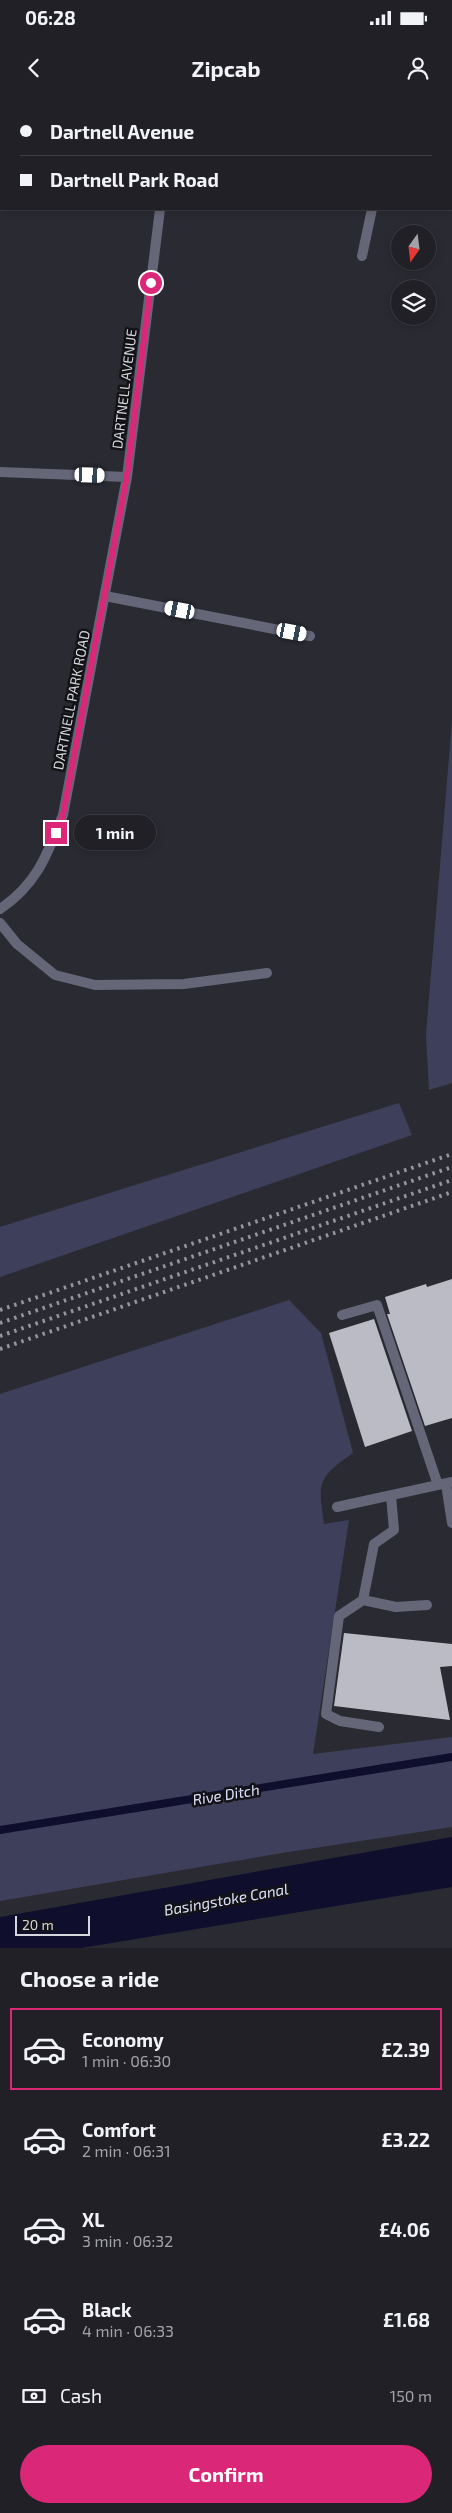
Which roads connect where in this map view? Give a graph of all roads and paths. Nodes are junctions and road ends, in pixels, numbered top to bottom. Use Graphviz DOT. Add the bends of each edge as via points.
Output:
graph roads {
  1 [pos="160,210"];
  2 [pos="372,210"];
  3 [pos="362,256"];
  4 [pos="0,472"];
  5 [pos="127,476"];
  6 [pos="106,596"];
  7 [pos="310,636"];
  8 [pos="0,909"];
  9 [pos="0,923"];
  10 [pos="267,973"];
  11 [pos="342,1315"];
  12 [pos="445,1484"];
  13 [pos="391,1496"];
  14 [pos="337,1507"];
  15 [pos="452,1523"];
  16 [pos="364,1600"];
  17 [pos="427,1605"];
  18 [pos="379,1727"];
  1 -- 5 [label="street, DARTNELL AVENUE"];
  2 -- 3 [label="street"];
  4 -- 5 [label="street"];
  5 -- 6 [label="street, DARTNELL PARK ROAD"];
  6 -- 7 [label="street"];
  6 -- 8 [label="street, DARTNELL PARK ROAD" via="63,815 41,868 16,898"];
  9 -- 10 [label="street" via="17,944 55,975 95,985 184,984"];
  11 -- 12 [label="street" via="378,1305"];
  12 -- 13 [label="street"];
  12 -- 15 [label="street"];
  13 -- 14 [label="street"];
  13 -- 16 [label="street" via="394,1530 374,1544"];
  16 -- 17 [label="street" via="396,1608"];
  16 -- 18 [label="street" via="339,1616 326,1714 340,1721"];
}
